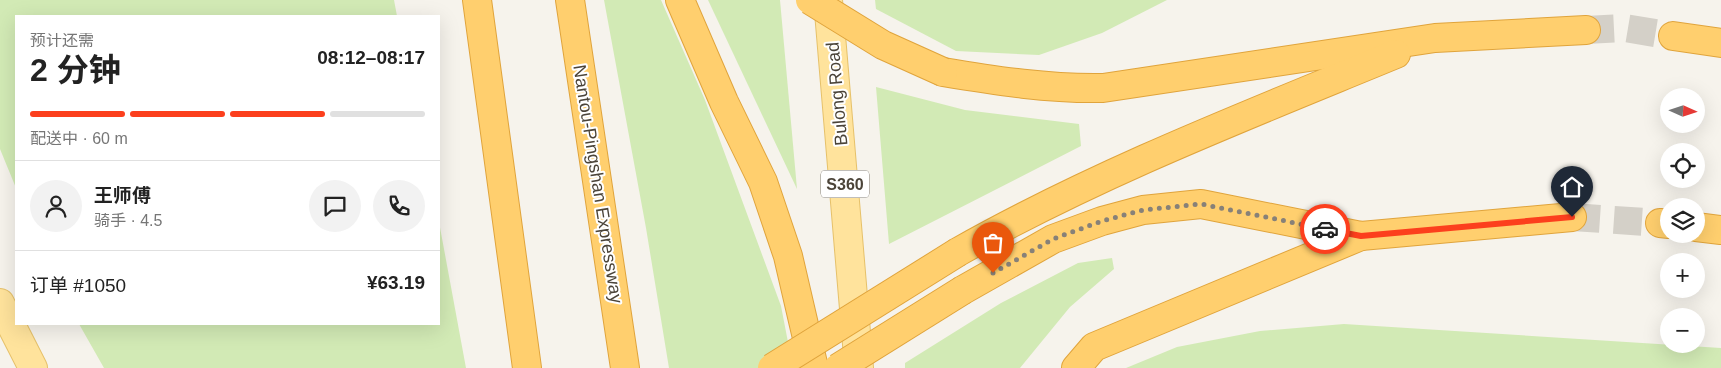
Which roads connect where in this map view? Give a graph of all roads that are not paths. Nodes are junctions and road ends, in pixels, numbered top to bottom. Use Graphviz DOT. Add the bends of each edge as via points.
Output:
graph roads {
  1 [pos="466,0"];
  2 [pos="477,0"];
  3 [pos="570,0"];
  4 [pos="680,0"];
  5 [pos="810,0"];
  6 [pos="828,0"];
  7 [pos="1586,30"];
  8 [pos="1673,36"];
  9 [pos="1434,38"];
  10 [pos="1721,43"];
  11 [pos="494,127"];
  12 [pos="1572,217"];
  13 [pos="1705,228"];
  14 [pos="1721,230"];
  15 [pos="1361,236"];
  16 [pos="0,303"];
  17 [pos="33,368"];
  18 [pos="527,368"];
  19 [pos="625,368"];
  20 [pos="772,368"];
  21 [pos="814,368"];
  22 [pos="838,368"];
  23 [pos="859,368"];
  24 [pos="1076,368"];
  1 -- 11 [label="highway"];
  2 -- 11 [label="highway"];
  3 -- 19 [label="highway, Nantou-Pingshan Expressway"];
  4 -- 21 [label="highway" via="763,182 788,256"];
  5 -- 9 [label="highway, bridge" via="883,45 943,72 1066,88 1103,88"];
  6 -- 23 [label="main road, Bulong Road / S360"];
  7 -- 9 [label="highway"];
  8 -- 10 [label="highway"];
  9 -- 20 [label="highway, bridge" via="1152,155 1007,225"];
  11 -- 18 [label="highway"];
  12 -- 15 [label="highway"];
  13 -- 14 [label="highway"];
  15 -- 22 [label="highway, bridge" via="1201,204 1143,210 1053,239 963,290"];
  15 -- 24 [label="highway" via="1094,347"];
  16 -- 17 [label="main road"];
}
